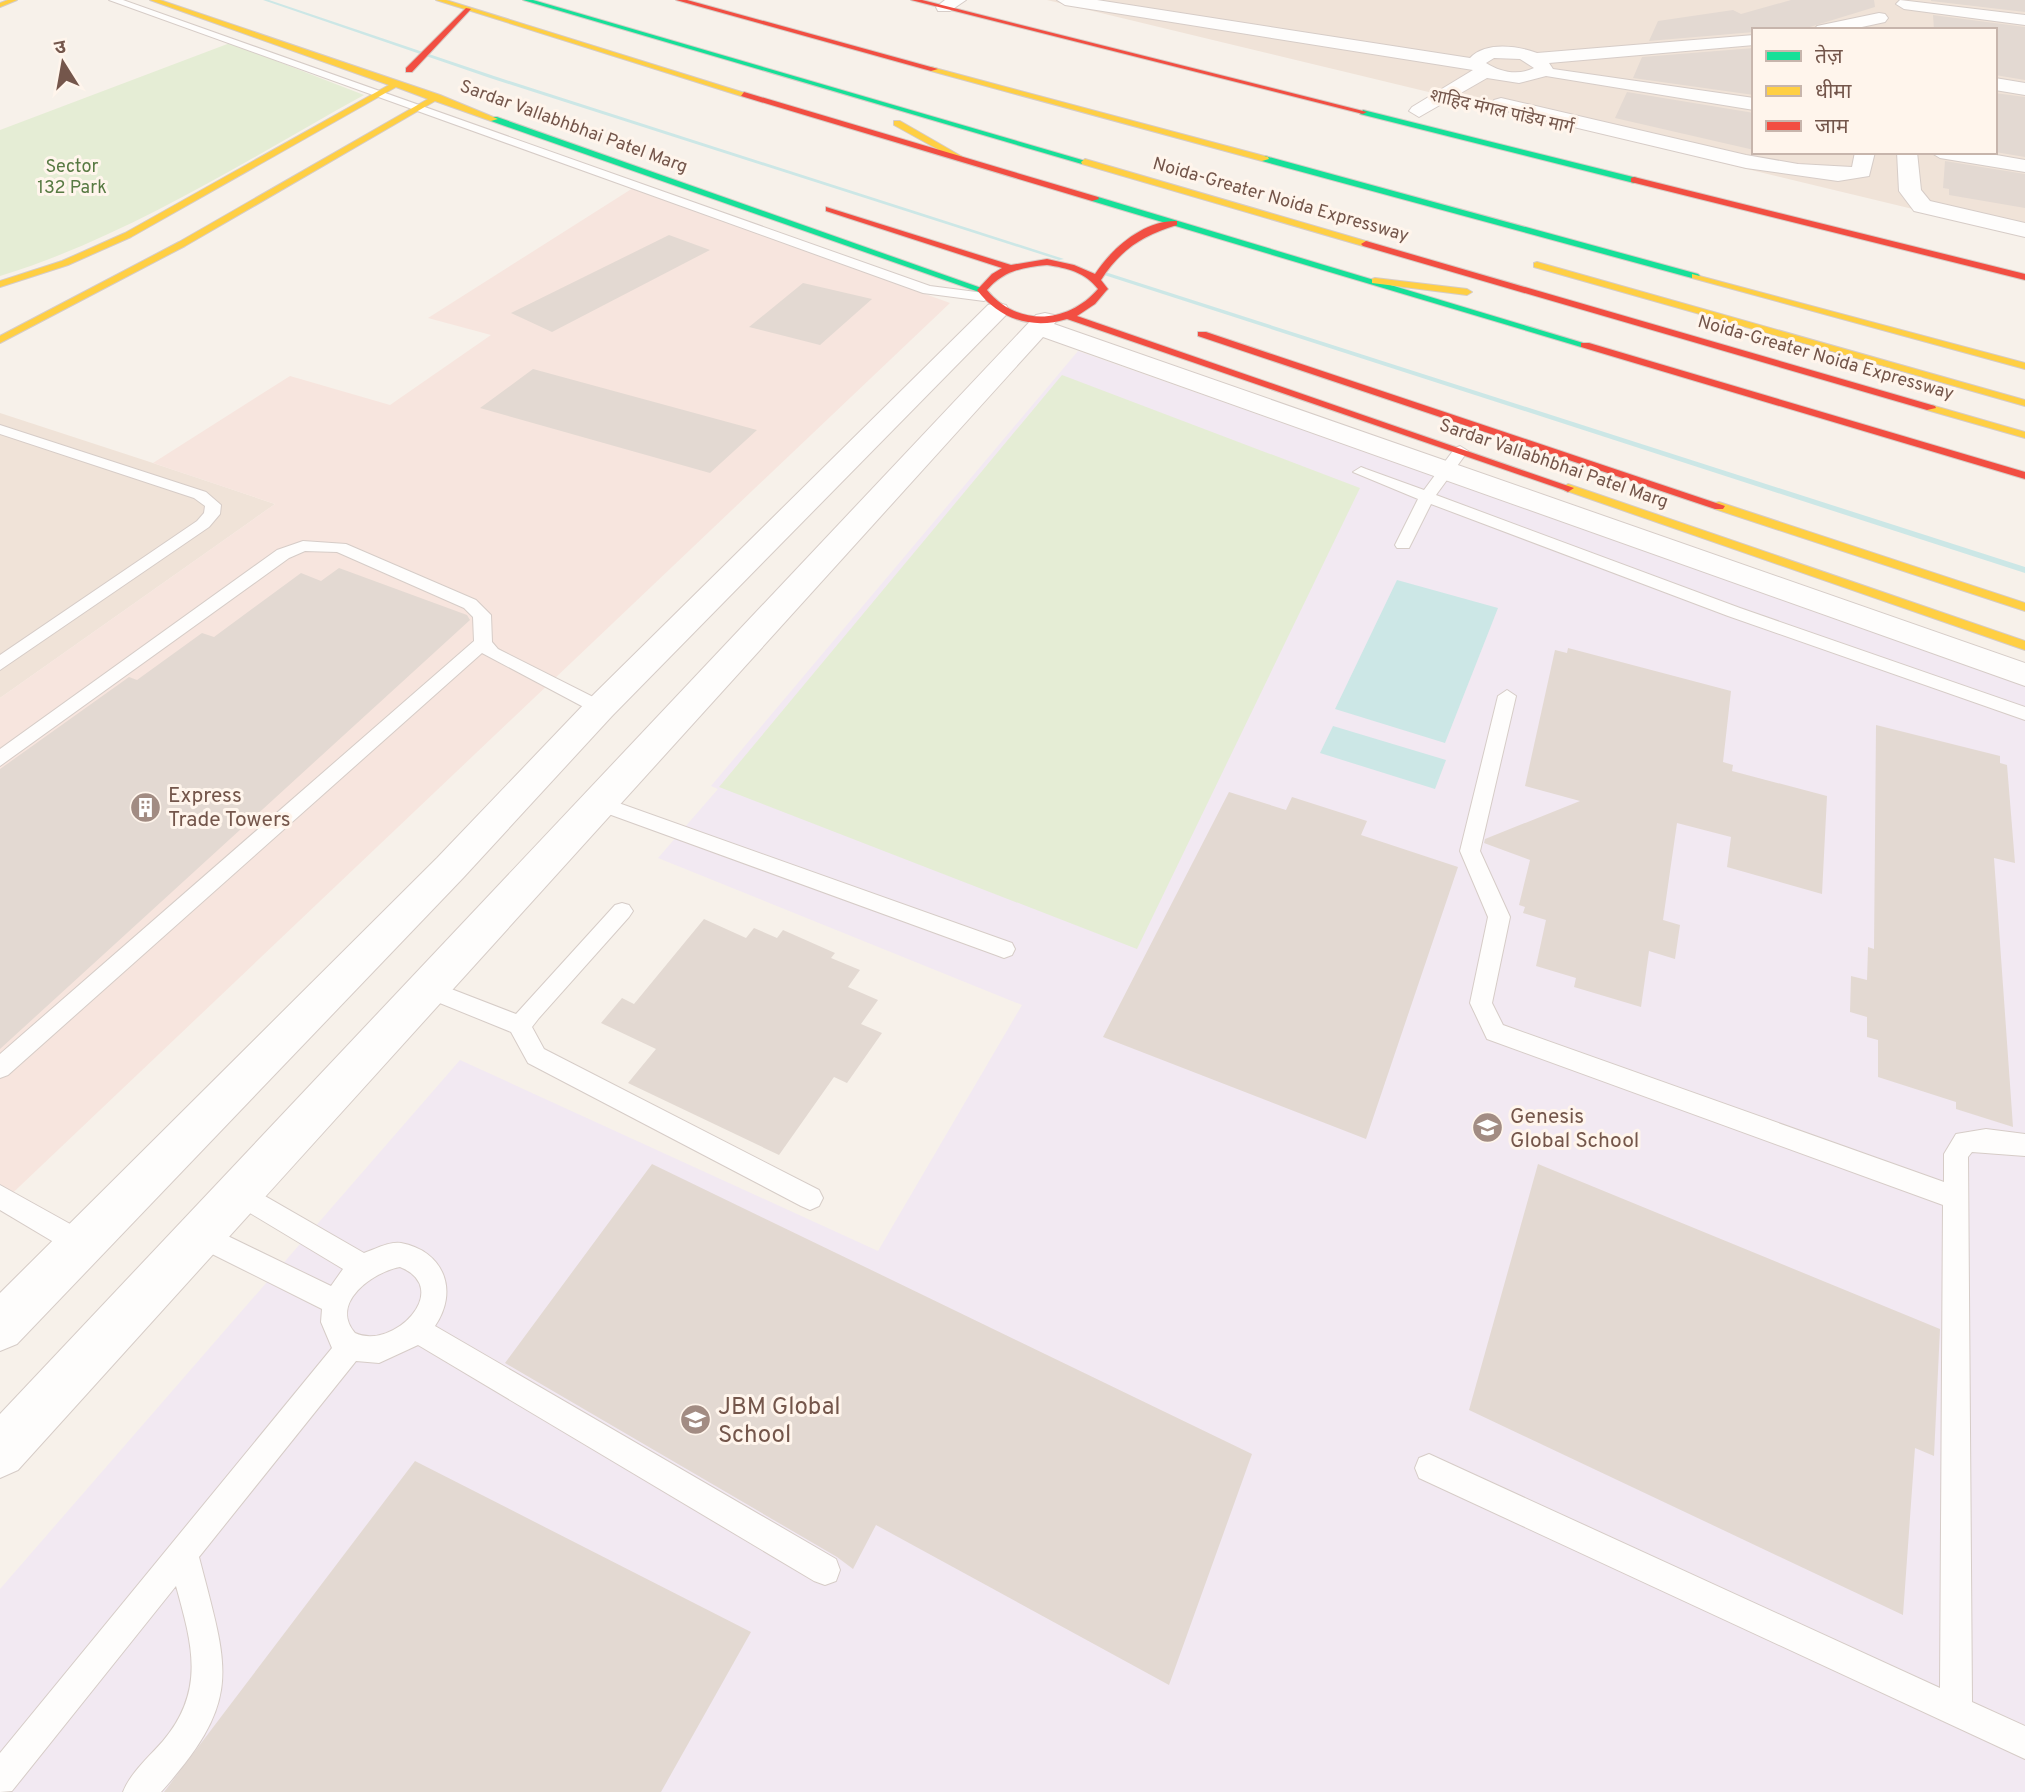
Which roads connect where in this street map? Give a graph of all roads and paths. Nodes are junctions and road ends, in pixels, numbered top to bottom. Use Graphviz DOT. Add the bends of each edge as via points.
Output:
graph roads {
  1 [pos="14,0"];
  2 [pos="114,0"];
  3 [pos="153,0"];
  4 [pos="200,0"];
  5 [pos="439,0"];
  6 [pos="526,0"];
  7 [pos="679,0"];
  8 [pos="914,0"];
  9 [pos="971,0"];
  10 [pos="1065,0"];
  11 [pos="951,4"];
  12 [pos="0,5"];
  13 [pos="1904,7"];
  14 [pos="468,9"];
  15 [pos="1879,16"];
  16 [pos="2025,20"];
  17 [pos="1831,28"];
  18 [pos="298,33"];
  19 [pos="1752,40"];
  20 [pos="1538,65"];
  21 [pos="1481,67"];
  22 [pos="423,76"];
  23 [pos="1511,77"];
  24 [pos="397,84"];
  25 [pos="1997,84"];
  26 [pos="836,89"];
  27 [pos="2025,89"];
  28 [pos="1457,90"];
  29 [pos="378,94"];
  30 [pos="1489,100"];
  31 [pos="1752,104"];
  32 [pos="418,108"];
  33 [pos="1419,111"];
  34 [pos="1865,154"];
  35 [pos="1907,154"];
  36 [pos="1952,154"];
  37 [pos="1607,156"];
  38 [pos="962,159"];
  39 [pos="2025,166"];
  40 [pos="663,177"];
  41 [pos="644,187"];
  42 [pos="1910,191"];
  43 [pos="811,203"];
  44 [pos="2025,211"];
  45 [pos="1174,223"];
  46 [pos="2025,230"];
  47 [pos="1069,253"];
  48 [pos="1047,262"];
  49 [pos="1525,262"];
  50 [pos="1008,267"];
  51 [pos="2025,277"];
  52 [pos="1097,278"];
  53 [pos="1375,281"];
  54 [pos="0,284"];
  55 [pos="988,299"];
  56 [pos="1577,304"];
  57 [pos="1051,321"];
  58 [pos="1179,327"];
  59 [pos="0,340"];
  60 [pos="2025,366"];
  61 [pos="2025,403"];
  62 [pos="0,429"];
  63 [pos="2025,435"];
  64 [pos="1453,461"];
  65 [pos="1362,472"];
  66 [pos="2025,476"];
  67 [pos="1427,497"];
  68 [pos="1403,545"];
  69 [pos="2025,607"];
  70 [pos="483,643"];
  71 [pos="2025,646"];
  72 [pos="0,664"];
  73 [pos="2025,675"];
  74 [pos="1507,696"];
  75 [pos="600,708"];
  76 [pos="2025,714"];
  77 [pos="0,760"];
  78 [pos="599,803"];
  79 [pos="622,911"];
  80 [pos="1004,949"];
  81 [pos="428,989"];
  82 [pos="520,1026"];
  83 [pos="0,1068"];
  84 [pos="2025,1145"];
  85 [pos="239,1193"];
  86 [pos="0,1197"];
  87 [pos="810,1198"];
  88 [pos="1955,1198"];
  89 [pos="201,1235"];
  90 [pos="81,1244"];
  91 [pos="364,1266"];
  92 [pos="336,1302"];
  93 [pos="0,1326"];
  94 [pos="417,1330"];
  95 [pos="350,1347"];
  96 [pos="0,1452"];
  97 [pos="1429,1468"];
  98 [pos="183,1555"];
  99 [pos="825,1570"];
  100 [pos="1956,1712"];
  101 [pos="2025,1743"];
  102 [pos="0,1779"];
  103 [pos="139,1792"];
  1 -- 12 [label="main road"];
  2 -- 29 [label="lane"];
  3 -- 24 [label="main road, Sardar Vallabhbhai Patel Marg"];
  4 -- 18 [label="main road"];
  5 -- 14 [label="main road"];
  6 -- 26 [label="main road, Noida-Greater Noida Expressway"];
  7 -- 60 [label="main road"];
  8 -- 11 [label="main road"];
  9 -- 33 [label="main road, शाहिद मंगल पांडेय मार्ग"];
  10 -- 21 [label="street"];
  11 -- 51 [label="main road"];
  13 -- 16 [label="street"];
  14 -- 22 [label="main road" via="430,46"];
  14 -- 38 [label="main road"];
  15 -- 17 [label="street"];
  19 -- 20 [label="street"];
  20 -- 21 [label="street" via="1499,53 1479,58"];
  20 -- 23 [label="street"];
  20 -- 31 [label="street"];
  21 -- 23 [label="street"];
  21 -- 28 [label="street"];
  22 -- 24 [label="main road, Sardar Vallabhbhai Patel Marg"];
  22 -- 32 [label="main road"];
  22 -- 40 [label="main road, Sardar Vallabhbhai Patel Marg"];
  23 -- 30 [label="street"];
  24 -- 29 [label="main road"];
  25 -- 27 [label="street"];
  26 -- 38 [label="main road"];
  26 -- 56 [label="main road, Noida-Greater Noida Expressway"];
  28 -- 30 [label="street"];
  28 -- 33 [label="street"];
  29 -- 32 [label="lane"];
  29 -- 54 [label="main road" via="128,235 65,263"];
  30 -- 34 [label="street" via="1755,172 1848,176 1862,172"];
  32 -- 41 [label="lane"];
  32 -- 59 [label="main road" via="182,244"];
  33 -- 37 [label="main road, शाहिद मंगल पांडेय मार्ग"];
  35 -- 42 [label="street"];
  36 -- 39 [label="street"];
  38 -- 45 [label="main road" via="1119,213"];
  40 -- 41 [label="main road"];
  40 -- 55 [label="main road, Sardar Vallabhbhai Patel Marg"];
  41 -- 55 [label="lane" via="928,290"];
  42 -- 44 [label="street"];
  42 -- 46 [label="street" via="1922,206 1932,210"];
  43 -- 50 [label="main road"];
  45 -- 52 [label="main road" via="1119,244"];
  45 -- 53 [label="main road"];
  47 -- 48 [label="main road"];
  48 -- 50 [label="main road"];
  48 -- 52 [label="main road"];
  49 -- 61 [label="main road, Noida-Greater Noida Expressway"];
  50 -- 55 [label="main road" via="989,277"];
  52 -- 57 [label="main road" via="1107,303"];
  53 -- 56 [label="main road"];
  53 -- 66 [label="main road"];
  55 -- 57 [label="main road, Sardar Vallabhbhai Patel Marg" via="1019,318"];
  55 -- 75 [label="street"];
  56 -- 63 [label="main road, Noida-Greater Noida Expressway"];
  57 -- 64 [label="street"];
  57 -- 78 [label="street"];
  58 -- 69 [label="main road, Sardar Vallabhbhai Patel Marg"];
  62 -- 72 [label="lane" via="200,495 213,505 203,524"];
  64 -- 67 [label="lane"];
  64 -- 71 [label="main road, Sardar Vallabhbhai Patel Marg"];
  64 -- 73 [label="street"];
  65 -- 67 [label="lane"];
  67 -- 68 [label="lane"];
  67 -- 76 [label="lane"];
  70 -- 75 [label="lane" via="502,659"];
  70 -- 77 [label="lane" via="482,615 470,604 340,547 303,546 283,554"];
  70 -- 83 [label="lane"];
  74 -- 88 [label="lane" via="1469,850 1499,917 1481,1003 1495,1032"];
  75 -- 90 [label="street" via="450,868"];
  78 -- 80 [label="lane"];
  78 -- 81 [label="street"];
  79 -- 82 [label="lane"];
  81 -- 82 [label="lane"];
  81 -- 85 [label="street"];
  82 -- 87 [label="lane" via="536,1056"];
  84 -- 88 [label="lane" via="1965,1142 1956,1154"];
  85 -- 89 [label="street"];
  85 -- 91 [label="lane"];
  86 -- 90 [label="lane"];
  88 -- 100 [label="lane"];
  89 -- 92 [label="lane"];
  89 -- 96 [label="street"];
  90 -- 93 [label="street"];
  91 -- 92 [label="lane" via="342,1288"];
  91 -- 94 [label="lane" via="400,1255 429,1266 436,1296"];
  92 -- 95 [label="lane" via="335,1328"];
  94 -- 95 [label="lane" via="384,1349"];
  94 -- 99 [label="lane"];
  95 -- 98 [label="lane"];
  97 -- 100 [label="lane"];
  98 -- 102 [label="lane"];
  98 -- 103 [label="lane" via="207,1658 208,1693 194,1726"];
  100 -- 101 [label="lane"];
}
